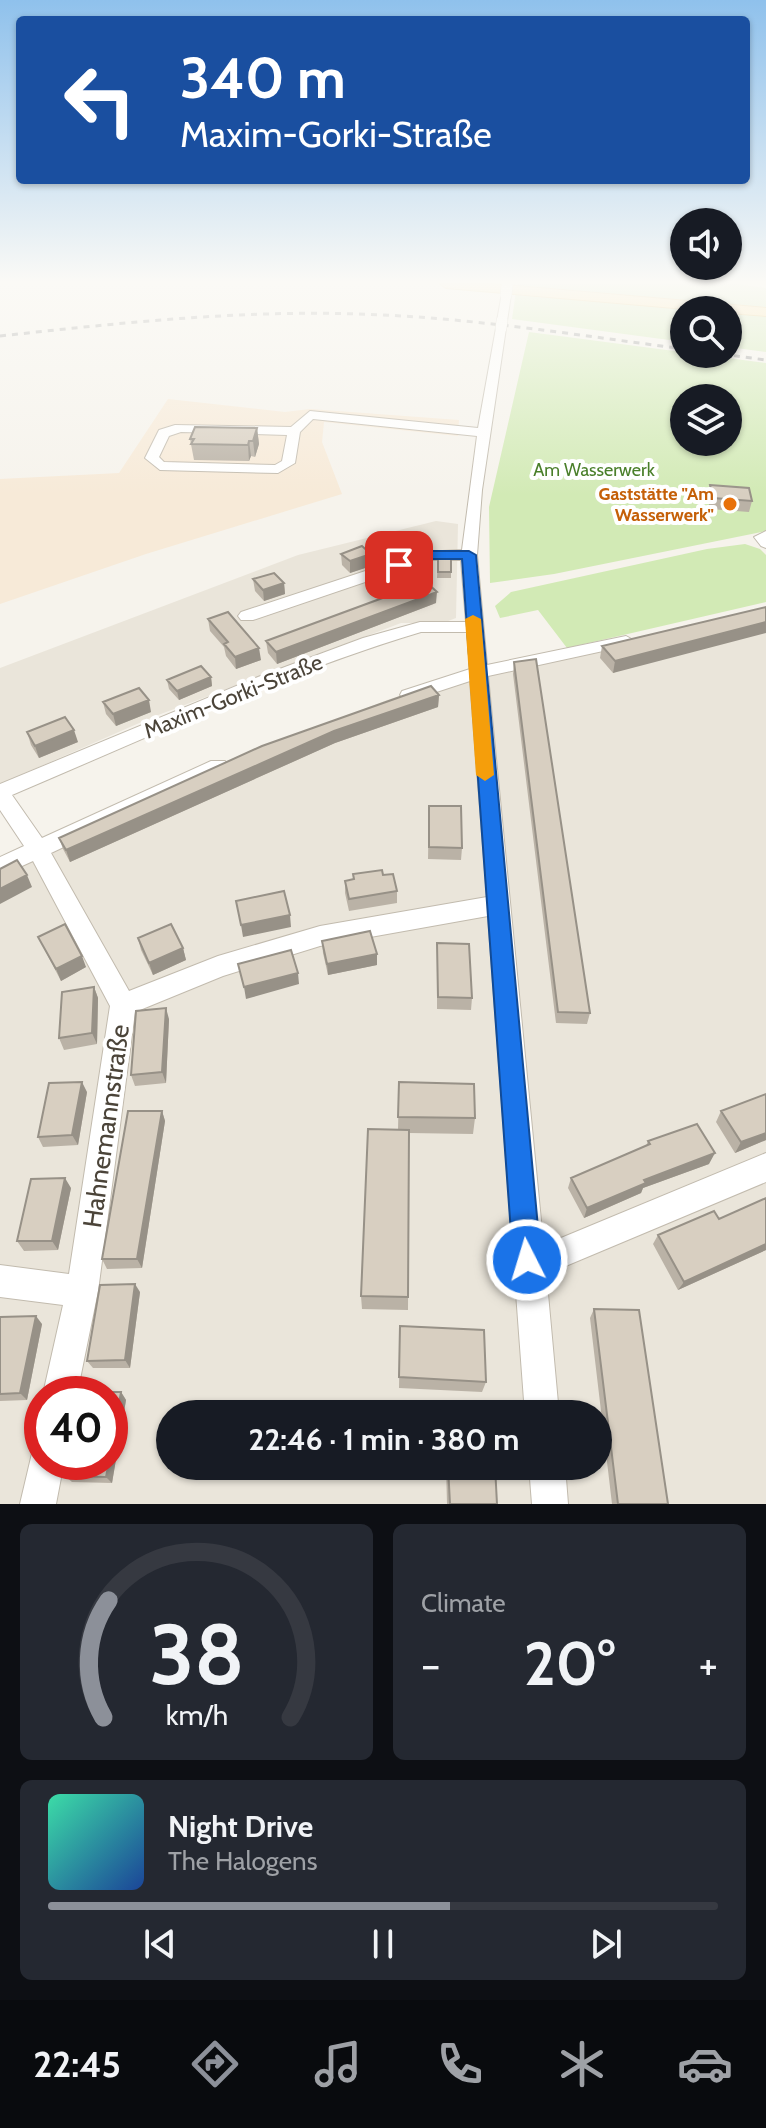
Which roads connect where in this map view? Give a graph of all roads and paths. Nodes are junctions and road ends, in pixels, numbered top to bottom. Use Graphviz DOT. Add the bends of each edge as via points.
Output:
graph roads {
  1 [pos="496,354"];
  2 [pos="294,431"];
  3 [pos="484,433"];
  4 [pos="469,555"];
  5 [pos="247,616"];
  6 [pos="473,627"];
  7 [pos="637,639"];
  8 [pos="476,673"];
  9 [pos="394,701"];
  10 [pos="241,756"];
  11 [pos="0,793"];
  12 [pos="37,848"];
  13 [pos="0,867"];
  14 [pos="496,905"];
  15 [pos="123,1005"];
  16 [pos="766,1167"];
  17 [pos="527,1260"];
  18 [pos="0,1281"];
  19 [pos="82,1291"];
  20 [pos="64,1376"];
  21 [pos="541,1400"];
  22 [pos="43,1480"];
  23 [pos="548,1480"];
  24 [pos="38,1504"];
  25 [pos="550,1504"];
  1 -- 3 [label="street"];
  2 -- 2 [label="street" via="288,463 278,469 160,466 152,458 164,433 180,428"];
  2 -- 3 [label="street" via="310,415"];
  3 -- 4 [label="street"];
  4 -- 5 [label="street" via="429,555"];
  4 -- 6 [label="street"];
  6 -- 8 [label="street"];
  6 -- 11 [label="street, Maxim-Gorki-Straße" via="420,627 369,642"];
  7 -- 8 [label="street"];
  8 -- 9 [label="street"];
  8 -- 14 [label="street"];
  10 -- 12 [label="street"];
  11 -- 12 [label="street, Hahnemannstraße"];
  12 -- 13 [label="street"];
  12 -- 15 [label="street, Hahnemannstraße"];
  14 -- 15 [label="street" via="320,936 218,967"];
  14 -- 17 [label="street"];
  15 -- 19 [label="street, Hahnemannstraße"];
  16 -- 17 [label="street" via="561,1253"];
  17 -- 21 [label="street"];
  18 -- 19 [label="street"];
  19 -- 20 [label="street, Hahnemannstraße"];
  22 -- 24 [label="street"];
  23 -- 25 [label="street"];
}
